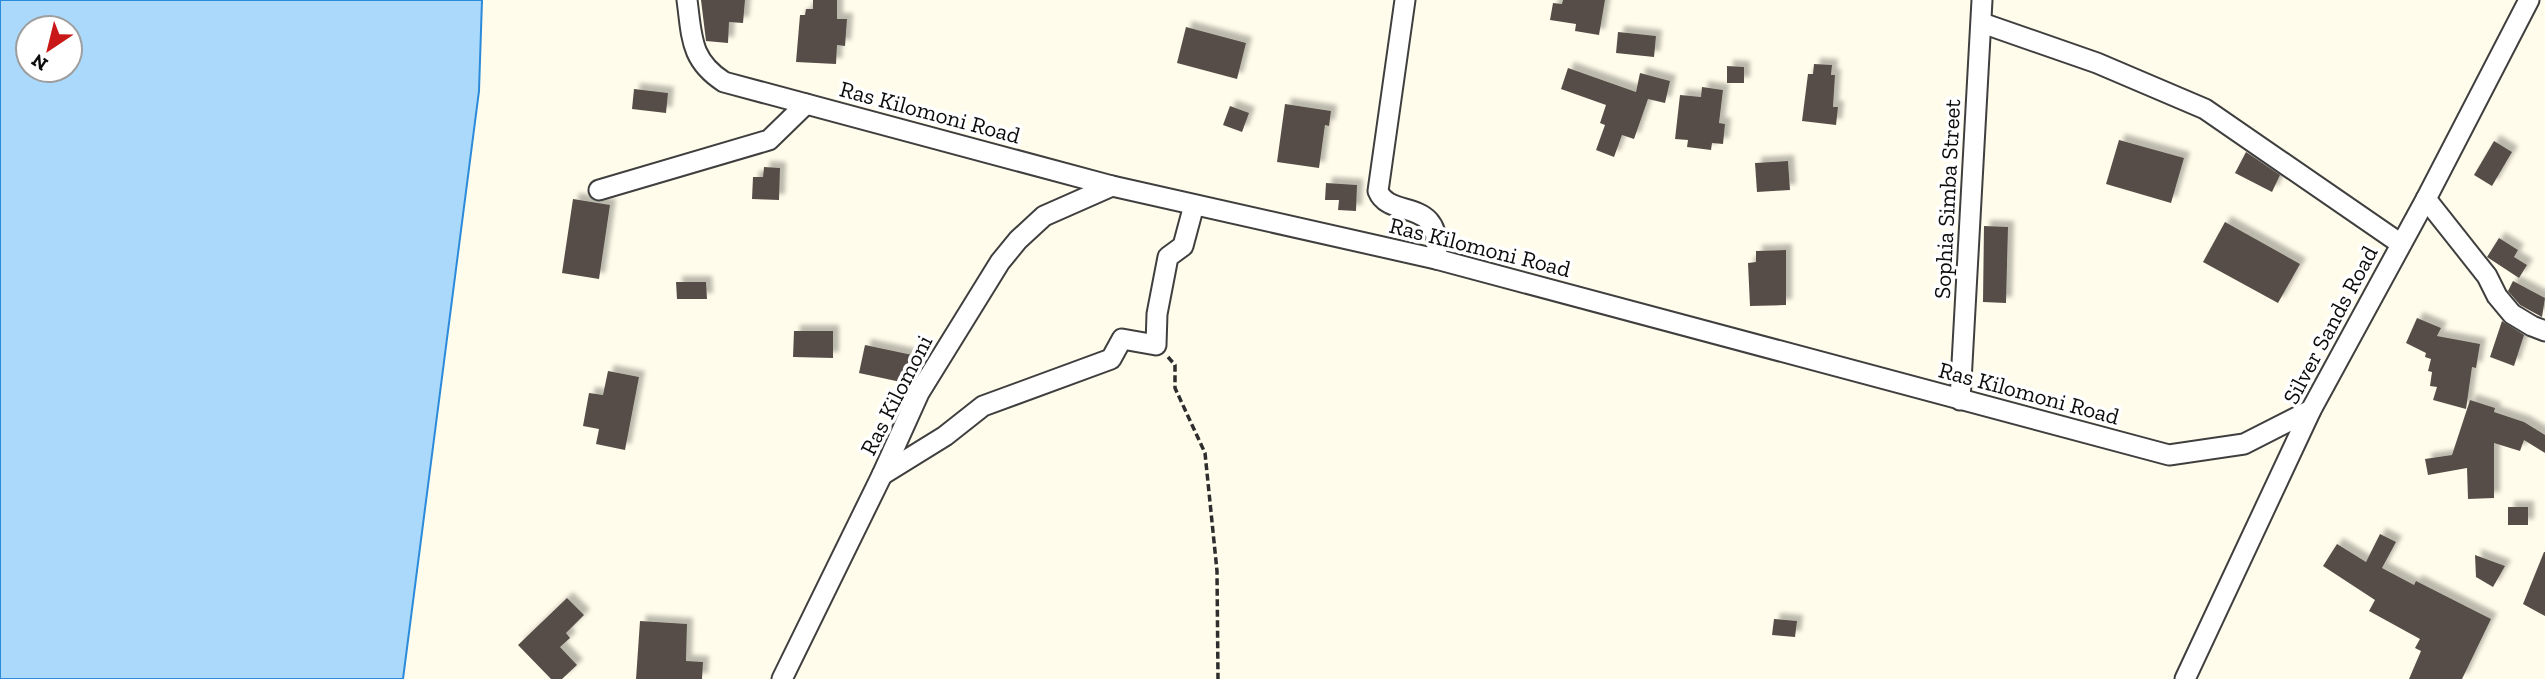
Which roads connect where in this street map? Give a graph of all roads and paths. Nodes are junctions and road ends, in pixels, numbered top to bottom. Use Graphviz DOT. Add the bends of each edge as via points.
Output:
graph roads {
  1 [pos="687,0"];
  2 [pos="1405,0"];
  3 [pos="1982,0"];
  4 [pos="2529,0"];
  5 [pos="1982,23"];
  6 [pos="806,104"];
  7 [pos="1112,186"];
  8 [pos="598,190"];
  9 [pos="2426,199"];
  10 [pos="1194,205"];
  11 [pos="2401,244"];
  12 [pos="1436,260"];
  13 [pos="2545,331"];
  14 [pos="1156,345"];
  15 [pos="1960,400"];
  16 [pos="2311,410"];
  17 [pos="882,475"];
  18 [pos="782,679"];
  19 [pos="1218,679"];
  20 [pos="2185,679"];
  1 -- 6 [label="street, Ras Kilomoni Road" via="692,44 710,73 724,82"];
  2 -- 12 [label="street" via="1378,191 1383,200 1432,224 1438,244"];
  3 -- 5 [label="street, Sophia Simba Street"];
  4 -- 9 [label="street, Silver Sands Road"];
  5 -- 11 [label="street" via="2097,63 2204,109"];
  5 -- 15 [label="street, Sophia Simba Street"];
  6 -- 7 [label="street, Ras Kilomoni Road"];
  6 -- 8 [label="street" via="769,140"];
  7 -- 10 [label="street, Ras Kilomoni Road"];
  7 -- 17 [label="street, Ras Kilomoni" via="1044,216 1006,254 919,393"];
  9 -- 11 [label="street, Silver Sands Road"];
  9 -- 13 [label="street" via="2512,314"];
  10 -- 12 [label="street, Ras Kilomoni Road"];
  10 -- 14 [label="street" via="1182,246 1168,257"];
  11 -- 16 [label="street, Silver Sands Road"];
  12 -- 15 [label="street, Ras Kilomoni Road"];
  14 -- 17 [label="street" via="1122,339 1111,359 983,406"];
  14 -- 19 [label="path" via="1175,365 1175,388 1205,453 1217,571"];
  15 -- 16 [label="street, Ras Kilomoni Road" via="2169,455 2244,444"];
  16 -- 20 [label="street, Silver Sands Road"];
  17 -- 18 [label="street, Ras Kilomoni"];
}
